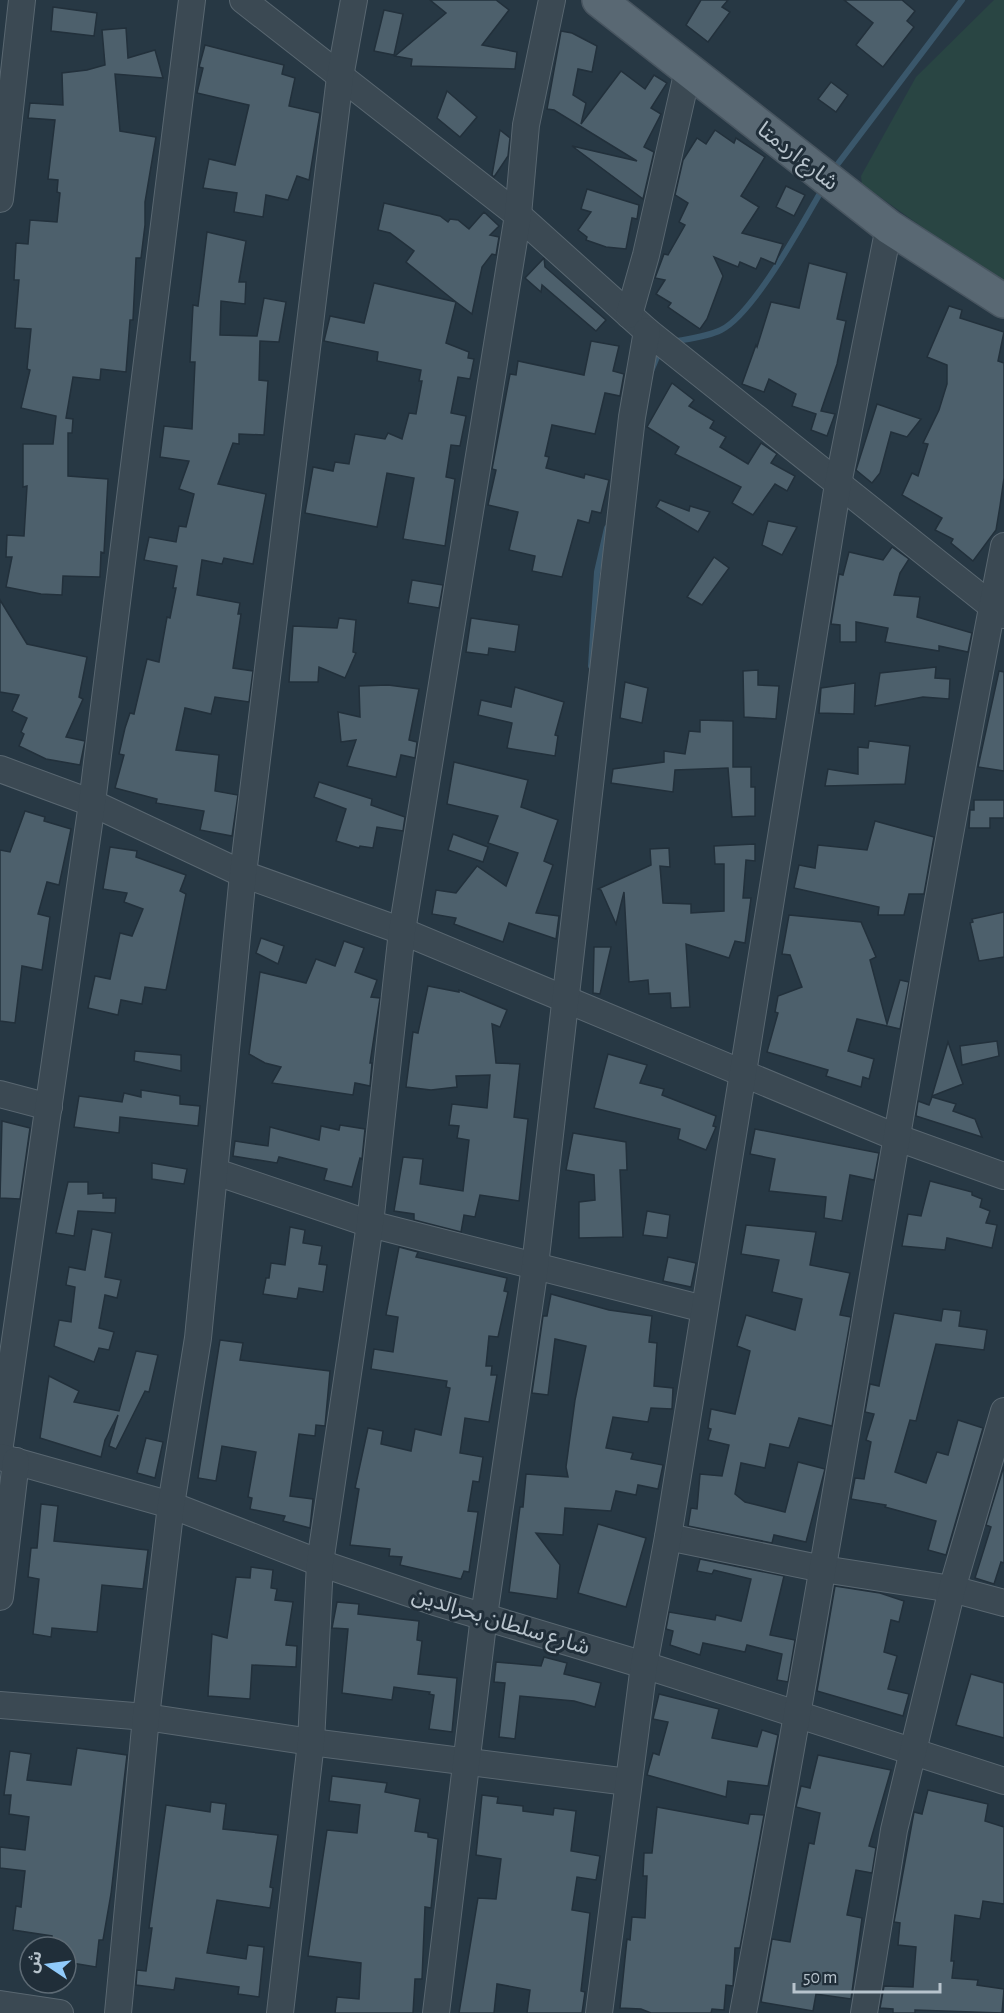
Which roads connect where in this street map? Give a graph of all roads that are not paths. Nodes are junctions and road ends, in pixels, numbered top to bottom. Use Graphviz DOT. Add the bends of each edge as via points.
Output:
graph roads {
  1 [pos="22,0"];
  2 [pos="192,0"];
  3 [pos="243,0"];
  4 [pos="354,0"];
  5 [pos="552,0"];
  6 [pos="599,0"];
  7 [pos="688,70"];
  8 [pos="340,77"];
  9 [pos="0,199"];
  10 [pos="518,215"];
  11 [pos="889,227"];
  12 [pos="1004,301"];
  13 [pos="638,323"];
  14 [pos="838,484"];
  15 [pos="1004,546"];
  16 [pos="998,611"];
  17 [pos="0,769"];
  18 [pos="92,803"];
  19 [pos="243,874"];
  20 [pos="402,931"];
  21 [pos="566,999"];
  22 [pos="743,1071"];
  23 [pos="0,1094"];
  24 [pos="49,1107"];
  25 [pos="898,1138"];
  26 [pos="216,1172"];
  27 [pos="1004,1176"];
  28 [pos="370,1224"];
  29 [pos="535,1266"];
  30 [pos="704,1309"];
  31 [pos="1004,1411"];
  32 [pos="5,1454"];
  33 [pos="171,1505"];
  34 [pos="668,1536"];
  35 [pos="320,1563"];
  36 [pos="823,1569"];
  37 [pos="952,1589"];
  38 [pos="0,1597"];
  39 [pos="1004,1603"];
  40 [pos="484,1616"];
  41 [pos="644,1665"];
  42 [pos="0,1705"];
  43 [pos="800,1714"];
  44 [pos="146,1717"];
  45 [pos="311,1742"];
  46 [pos="913,1752"];
  47 [pos="467,1761"];
  48 [pos="1004,1781"];
  49 [pos="628,1782"];
  50 [pos="0,2004"];
  51 [pos="60,2013"];
  52 [pos="118,2013"];
  53 [pos="280,2013"];
  54 [pos="436,2013"];
  55 [pos="599,2013"];
  56 [pos="743,2013"];
  57 [pos="864,2013"];
  1 -- 9 [label="street"];
  2 -- 18 [label="street"];
  3 -- 8 [label="street"];
  4 -- 8 [label="street"];
  5 -- 10 [label="street" via="526,125"];
  6 -- 7 [label="main road, شارع اردمتا"];
  7 -- 11 [label="main road, شارع اردمتا"];
  7 -- 13 [label="street" via="646,255"];
  8 -- 10 [label="street"];
  8 -- 19 [label="street"];
  10 -- 13 [label="street"];
  10 -- 20 [label="street"];
  11 -- 12 [label="main road, شارع اردمتا"];
  11 -- 14 [label="street"];
  13 -- 14 [label="street"];
  13 -- 21 [label="street" via="632,417"];
  14 -- 16 [label="street"];
  14 -- 22 [label="street"];
  15 -- 16 [label="street"];
  16 -- 25 [label="street"];
  17 -- 18 [label="street"];
  18 -- 19 [label="street"];
  18 -- 24 [label="street"];
  19 -- 20 [label="street"];
  19 -- 26 [label="street"];
  20 -- 21 [label="street"];
  20 -- 28 [label="street"];
  21 -- 22 [label="street"];
  21 -- 29 [label="street"];
  22 -- 25 [label="street"];
  22 -- 30 [label="street"];
  23 -- 24 [label="street"];
  24 -- 32 [label="street"];
  25 -- 27 [label="street"];
  25 -- 36 [label="street"];
  26 -- 28 [label="street"];
  26 -- 33 [label="street" via="198,1338"];
  28 -- 29 [label="street"];
  28 -- 35 [label="street"];
  29 -- 30 [label="street"];
  29 -- 40 [label="street"];
  30 -- 34 [label="street"];
  31 -- 37 [label="street"];
  32 -- 33 [label="street, شارع سلطان بحرالدين"];
  32 -- 38 [label="street"];
  33 -- 35 [label="street, شارع سلطان بحرالدين"];
  33 -- 44 [label="street"];
  34 -- 36 [label="street"];
  34 -- 41 [label="street"];
  35 -- 40 [label="street, شارع سلطان بحرالدين"];
  35 -- 45 [label="street"];
  36 -- 37 [label="street"];
  36 -- 43 [label="street"];
  37 -- 39 [label="street"];
  37 -- 46 [label="street"];
  40 -- 41 [label="street, شارع سلطان بحرالدين"];
  40 -- 47 [label="street"];
  41 -- 43 [label="street, شارع سلطان بحرالدين"];
  41 -- 49 [label="street"];
  42 -- 44 [label="street"];
  43 -- 46 [label="street, شارع سلطان بحرالدين"];
  43 -- 56 [label="street"];
  44 -- 45 [label="street"];
  44 -- 52 [label="street"];
  45 -- 47 [label="street"];
  45 -- 53 [label="street"];
  46 -- 48 [label="street, شارع سلطان بحرالدين"];
  46 -- 57 [label="street" via="894,1830"];
  47 -- 49 [label="street"];
  47 -- 54 [label="street"];
  49 -- 55 [label="street"];
  50 -- 51 [label="street"];
}
